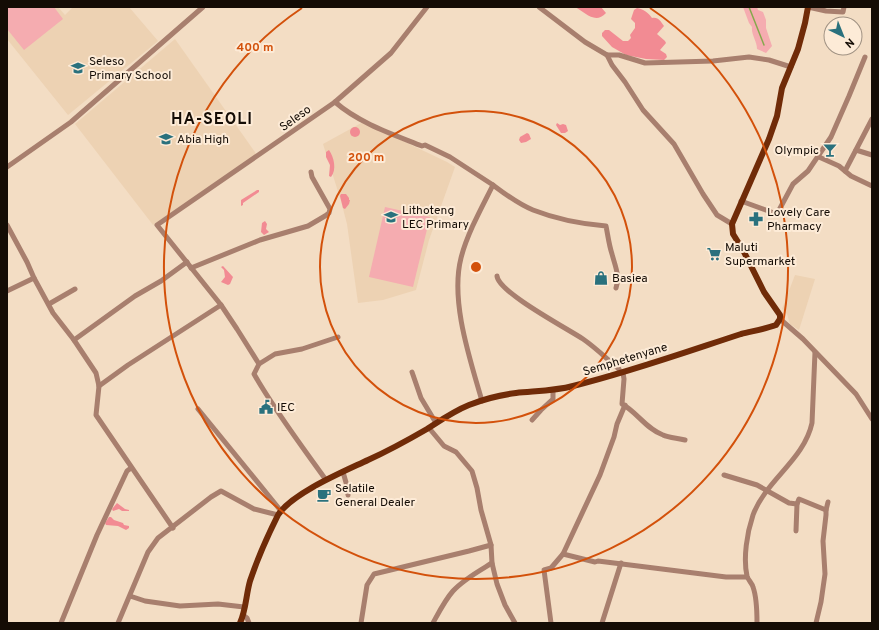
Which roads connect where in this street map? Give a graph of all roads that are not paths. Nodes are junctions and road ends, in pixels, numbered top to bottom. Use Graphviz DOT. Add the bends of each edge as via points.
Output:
graph roads {
  1 [pos="427,7"];
  2 [pos="539,7"];
  3 [pos="808,7"];
  4 [pos="844,7"];
  5 [pos="199,8"];
  6 [pos="607,55"];
  7 [pos="865,57"];
  8 [pos="791,67"];
  9 [pos="334,102"];
  10 [pos="872,119"];
  11 [pos="856,150"];
  12 [pos="872,155"];
  13 [pos="819,157"];
  14 [pos="7,167"];
  15 [pos="845,171"];
  16 [pos="311,172"];
  17 [pos="492,185"];
  18 [pos="872,186"];
  19 [pos="741,201"];
  20 [pos="732,224"];
  21 [pos="7,225"];
  22 [pos="187,262"];
  23 [pos="191,268"];
  24 [pos="497,276"];
  25 [pos="34,278"];
  26 [pos="616,288"];
  27 [pos="75,289"];
  28 [pos="7,291"];
  29 [pos="49,304"];
  30 [pos="221,305"];
  31 [pos="780,319"];
  32 [pos="338,337"];
  33 [pos="74,340"];
  34 [pos="815,352"];
  35 [pos="259,364"];
  36 [pos="412,372"];
  37 [pos="622,373"];
  38 [pos="99,386"];
  39 [pos="553,390"];
  40 [pos="482,401"];
  41 [pos="625,405"];
  42 [pos="198,409"];
  43 [pos="872,419"];
  44 [pos="532,420"];
  45 [pos="436,423"];
  46 [pos="429,428"];
  47 [pos="685,440"];
  48 [pos="131,468"];
  49 [pos="343,472"];
  50 [pos="724,475"];
  51 [pos="326,480"];
  52 [pos="768,491"];
  53 [pos="348,495"];
  54 [pos="828,502"];
  55 [pos="797,504"];
  56 [pos="826,510"];
  57 [pos="279,513"];
  58 [pos="173,528"];
  59 [pos="796,531"];
  60 [pos="491,544"];
  61 [pos="563,554"];
  62 [pos="492,563"];
  63 [pos="622,563"];
  64 [pos="747,577"];
  65 [pos="130,596"];
  66 [pos="244,607"];
  67 [pos="243,615"];
  68 [pos="61,623"];
  69 [pos="118,623"];
  70 [pos="240,623"];
  71 [pos="249,623"];
  72 [pos="361,623"];
  73 [pos="433,623"];
  74 [pos="515,623"];
  75 [pos="551,623"];
  76 [pos="602,623"];
  77 [pos="757,623"];
  78 [pos="816,623"];
  1 -- 9 [label="street, Seleso" via="391,53"];
  2 -- 6 [label="street" via="585,42"];
  3 -- 4 [label="street" via="843,12"];
  3 -- 8 [label="main road"];
  5 -- 14 [label="street" via="71,122"];
  6 -- 8 [label="street" via="619,55 645,64 749,57"];
  6 -- 20 [label="street" via="643,110 674,144 717,215"];
  7 -- 13 [label="street" via="834,131"];
  8 -- 19 [label="main road" via="782,88 777,116 769,138"];
  9 -- 17 [label="street" via="344,111 362,120 422,146 425,145 450,158"];
  9 -- 22 [label="street, Seleso" via="157,225"];
  10 -- 11 [label="street"];
  11 -- 12 [label="street"];
  11 -- 15 [label="street"];
  13 -- 15 [label="street"];
  13 -- 19 [label="street" via="793,184 778,212 774,213"];
  15 -- 18 [label="street"];
  16 -- 23 [label="street" via="330,209 329,213 308,226 260,240"];
  17 -- 26 [label="street" via="532,210 578,223 606,226 611,254 618,273"];
  17 -- 40 [label="street" via="461,257 458,297 463,331"];
  19 -- 20 [label="main road"];
  20 -- 31 [label="main road" via="735,238"];
  21 -- 25 [label="street"];
  22 -- 23 [label="street"];
  22 -- 33 [label="street"];
  23 -- 30 [label="street"];
  24 -- 37 [label="street" via="506,288 546,317 583,339"];
  25 -- 28 [label="street"];
  25 -- 29 [label="street"];
  27 -- 29 [label="street"];
  29 -- 33 [label="street"];
  30 -- 35 [label="street"];
  30 -- 38 [label="street"];
  31 -- 34 [label="street"];
  31 -- 37 [label="main road, Semphetenyane" via="776,325"];
  32 -- 35 [label="street" via="302,349 275,354"];
  33 -- 38 [label="street" via="96,373"];
  34 -- 43 [label="street" via="856,394"];
  34 -- 52 [label="street" via="810,432"];
  35 -- 51 [label="street" via="254,374 260,385"];
  36 -- 45 [label="street" via="421,398"];
  37 -- 39 [label="main road, Semphetenyane"];
  37 -- 41 [label="street" via="622,404"];
  38 -- 48 [label="street" via="96,415"];
  39 -- 40 [label="main road, Semphetenyane" via="516,393"];
  39 -- 44 [label="street" via="553,399"];
  40 -- 45 [label="main road, Semphetenyane" via="448,415"];
  41 -- 47 [label="street" via="656,432"];
  41 -- 61 [label="street" via="600,475"];
  42 -- 57 [label="street"];
  45 -- 46 [label="main road, Semphetenyane"];
  46 -- 49 [label="main road, Semphetenyane"];
  46 -- 60 [label="street" via="444,446 456,452 472,471"];
  48 -- 58 [label="street"];
  48 -- 68 [label="street" via="97,535"];
  49 -- 51 [label="main road, Semphetenyane"];
  49 -- 53 [label="street"];
  50 -- 52 [label="street"];
  51 -- 57 [label="main road, Semphetenyane" via="295,499"];
  52 -- 55 [label="street" via="789,503"];
  52 -- 64 [label="street" via="760,502 750,528 746,559"];
  54 -- 56 [label="street"];
  55 -- 56 [label="street" via="799,499"];
  55 -- 59 [label="street"];
  56 -- 78 [label="street" via="823,541 825,574"];
  57 -- 58 [label="street" via="254,509 221,491"];
  57 -- 66 [label="main road, Semphetenyane" via="258,557"];
  58 -- 65 [label="street" via="152,545"];
  60 -- 62 [label="street"];
  60 -- 72 [label="street" via="374,574 367,585"];
  61 -- 63 [label="street" via="595,562"];
  61 -- 75 [label="street" via="551,568 544,570"];
  62 -- 73 [label="street" via="454,589"];
  62 -- 74 [label="street" via="504,605"];
  63 -- 64 [label="street" via="726,577"];
  63 -- 76 [label="street"];
  64 -- 77 [label="street" via="753,586"];
  65 -- 66 [label="street" via="144,601 174,605 218,604"];
  65 -- 69 [label="street"];
  66 -- 67 [label="main road, Semphetenyane"];
  67 -- 70 [label="main road, Semphetenyane"];
  67 -- 71 [label="street"];
}
